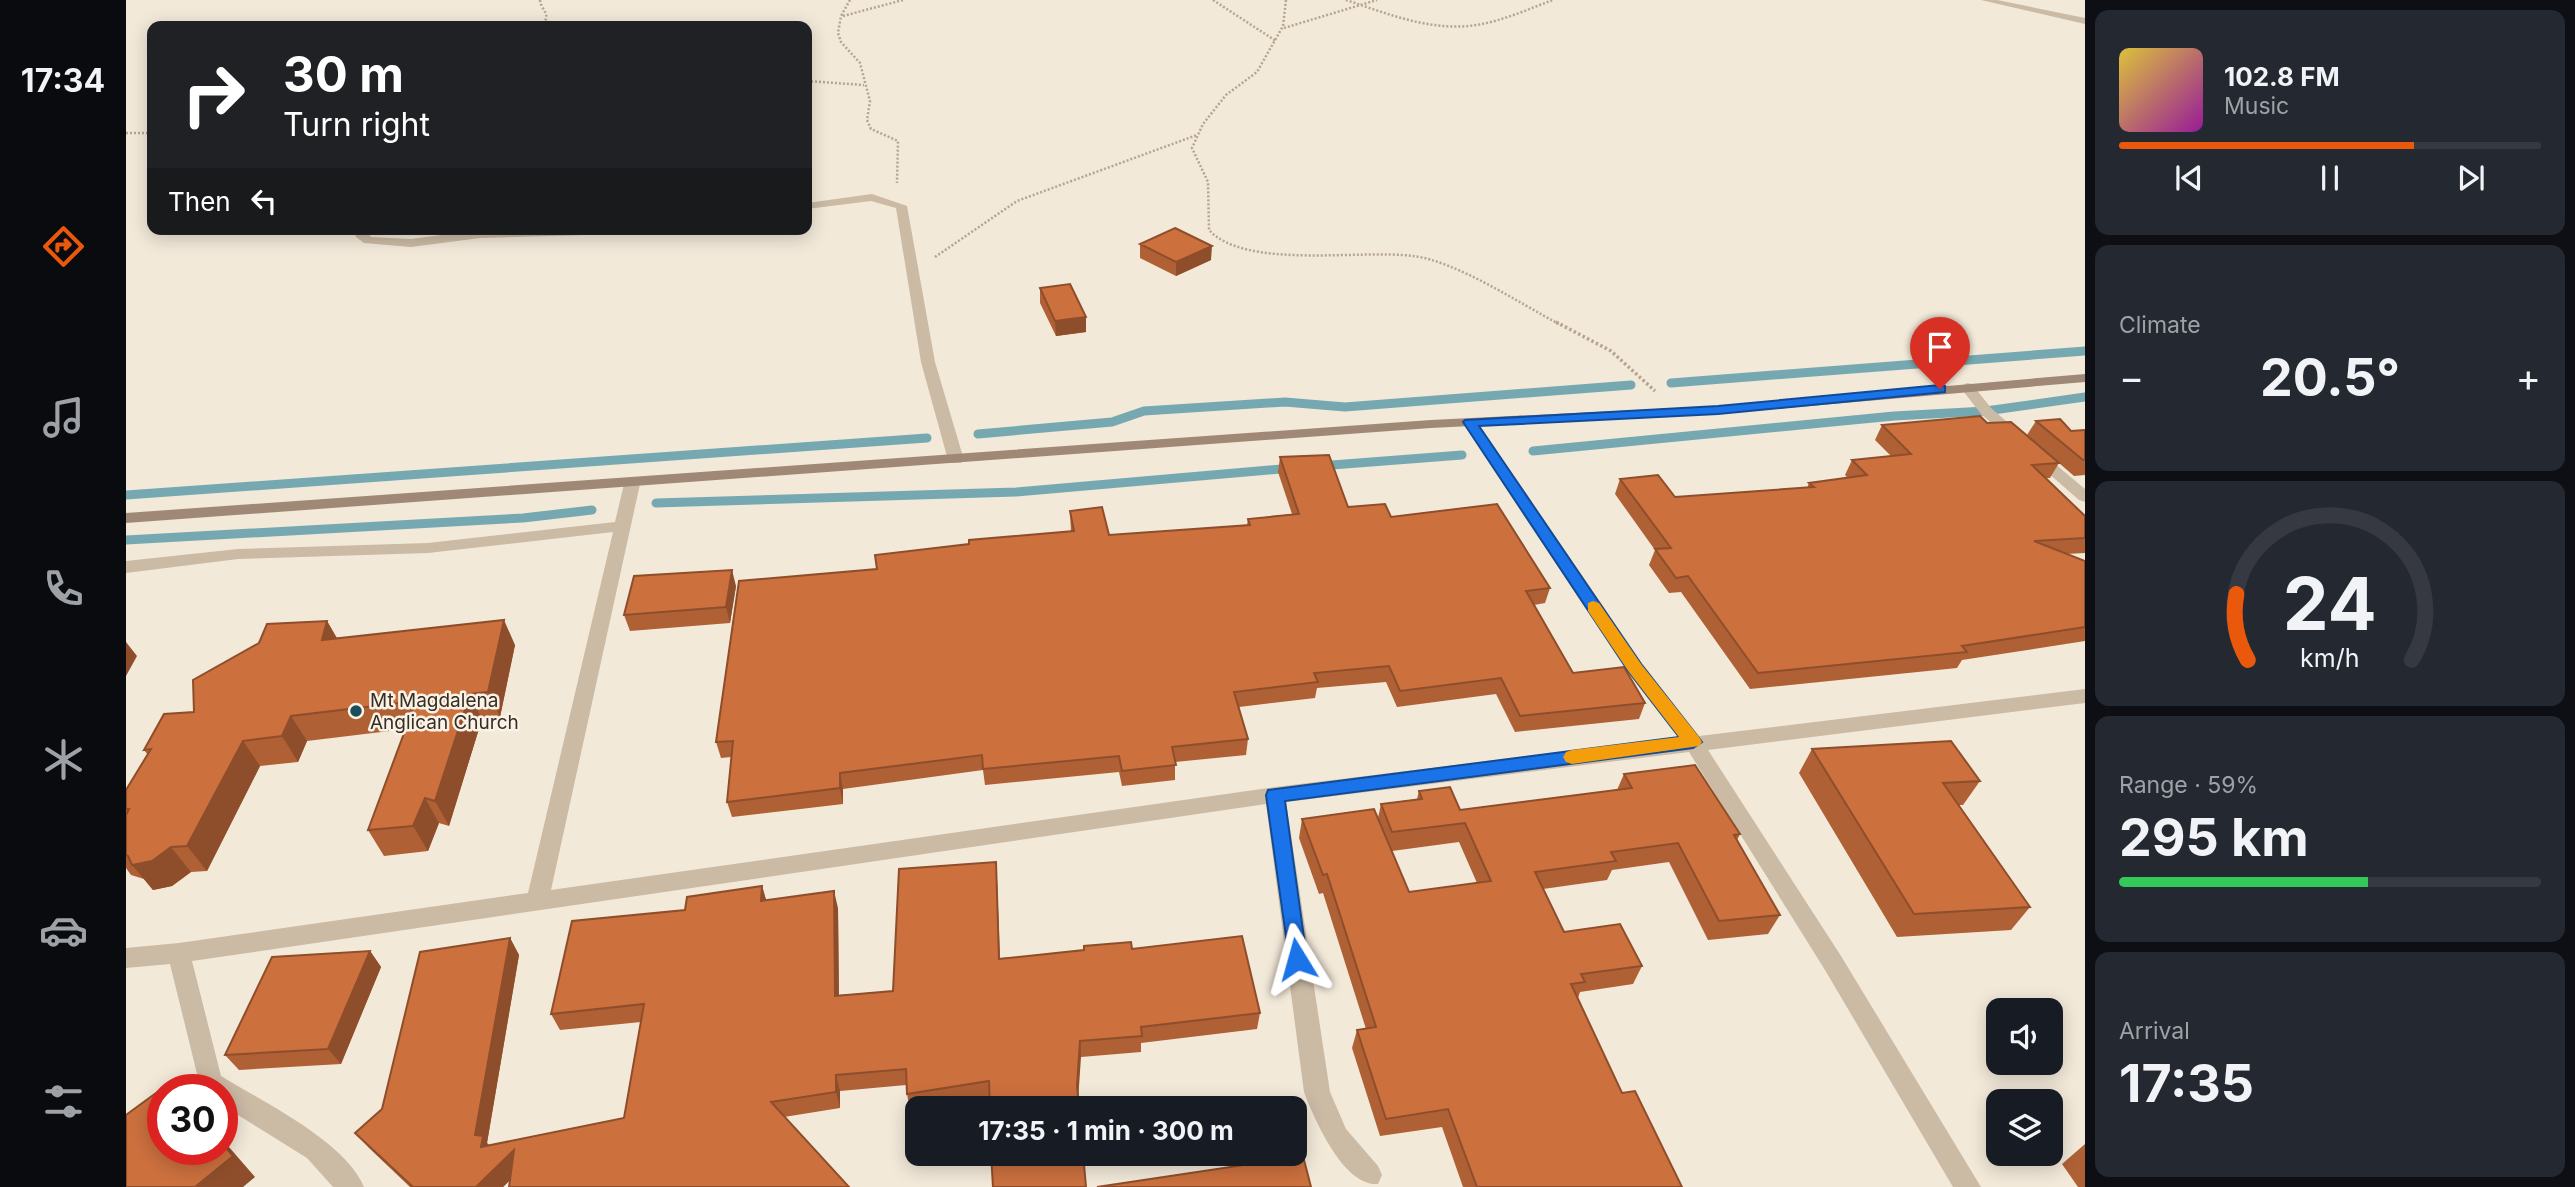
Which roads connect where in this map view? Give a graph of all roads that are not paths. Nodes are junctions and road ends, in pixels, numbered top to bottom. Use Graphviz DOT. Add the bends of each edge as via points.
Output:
graph roads {
  1 [pos="1985,0"];
  2 [pos="2085,21"];
  3 [pos="812,205"];
  4 [pos="361,235"];
  5 [pos="470,235"];
  6 [pos="2085,378"];
  7 [pos="1968,387"];
  8 [pos="1470,422"];
  9 [pos="956,460"];
  10 [pos="632,484"];
  11 [pos="2085,497"];
  12 [pos="126,518"];
  13 [pos="622,526"];
  14 [pos="126,568"];
  15 [pos="2085,696"];
  16 [pos="1693,742"];
  17 [pos="1275,795"];
  18 [pos="538,899"];
  19 [pos="179,953"];
  20 [pos="126,958"];
  21 [pos="1369,1175"];
  22 [pos="351,1187"];
  23 [pos="1968,1187"];
  1 -- 2 [label="street"];
  3 -- 9 [label="street" via="858,197 901,206 928,362"];
  4 -- 5 [label="street" via="386,243"];
  6 -- 7 [label="main road"];
  7 -- 8 [label="main road" via="1676,412"];
  7 -- 11 [label="street" via="1986,411"];
  8 -- 9 [label="main road"];
  8 -- 16 [label="street" via="1635,668"];
  9 -- 10 [label="main road"];
  10 -- 12 [label="main road"];
  10 -- 13 [label="street"];
  13 -- 14 [label="street" via="428,548 238,554"];
  13 -- 18 [label="street"];
  15 -- 16 [label="street"];
  16 -- 17 [label="street"];
  16 -- 23 [label="street"];
  17 -- 18 [label="street"];
  17 -- 21 [label="street" via="1317,1092 1345,1155"];
  18 -- 19 [label="street"];
  19 -- 20 [label="street"];
  19 -- 22 [label="street" via="211,1083 316,1149"];
}
